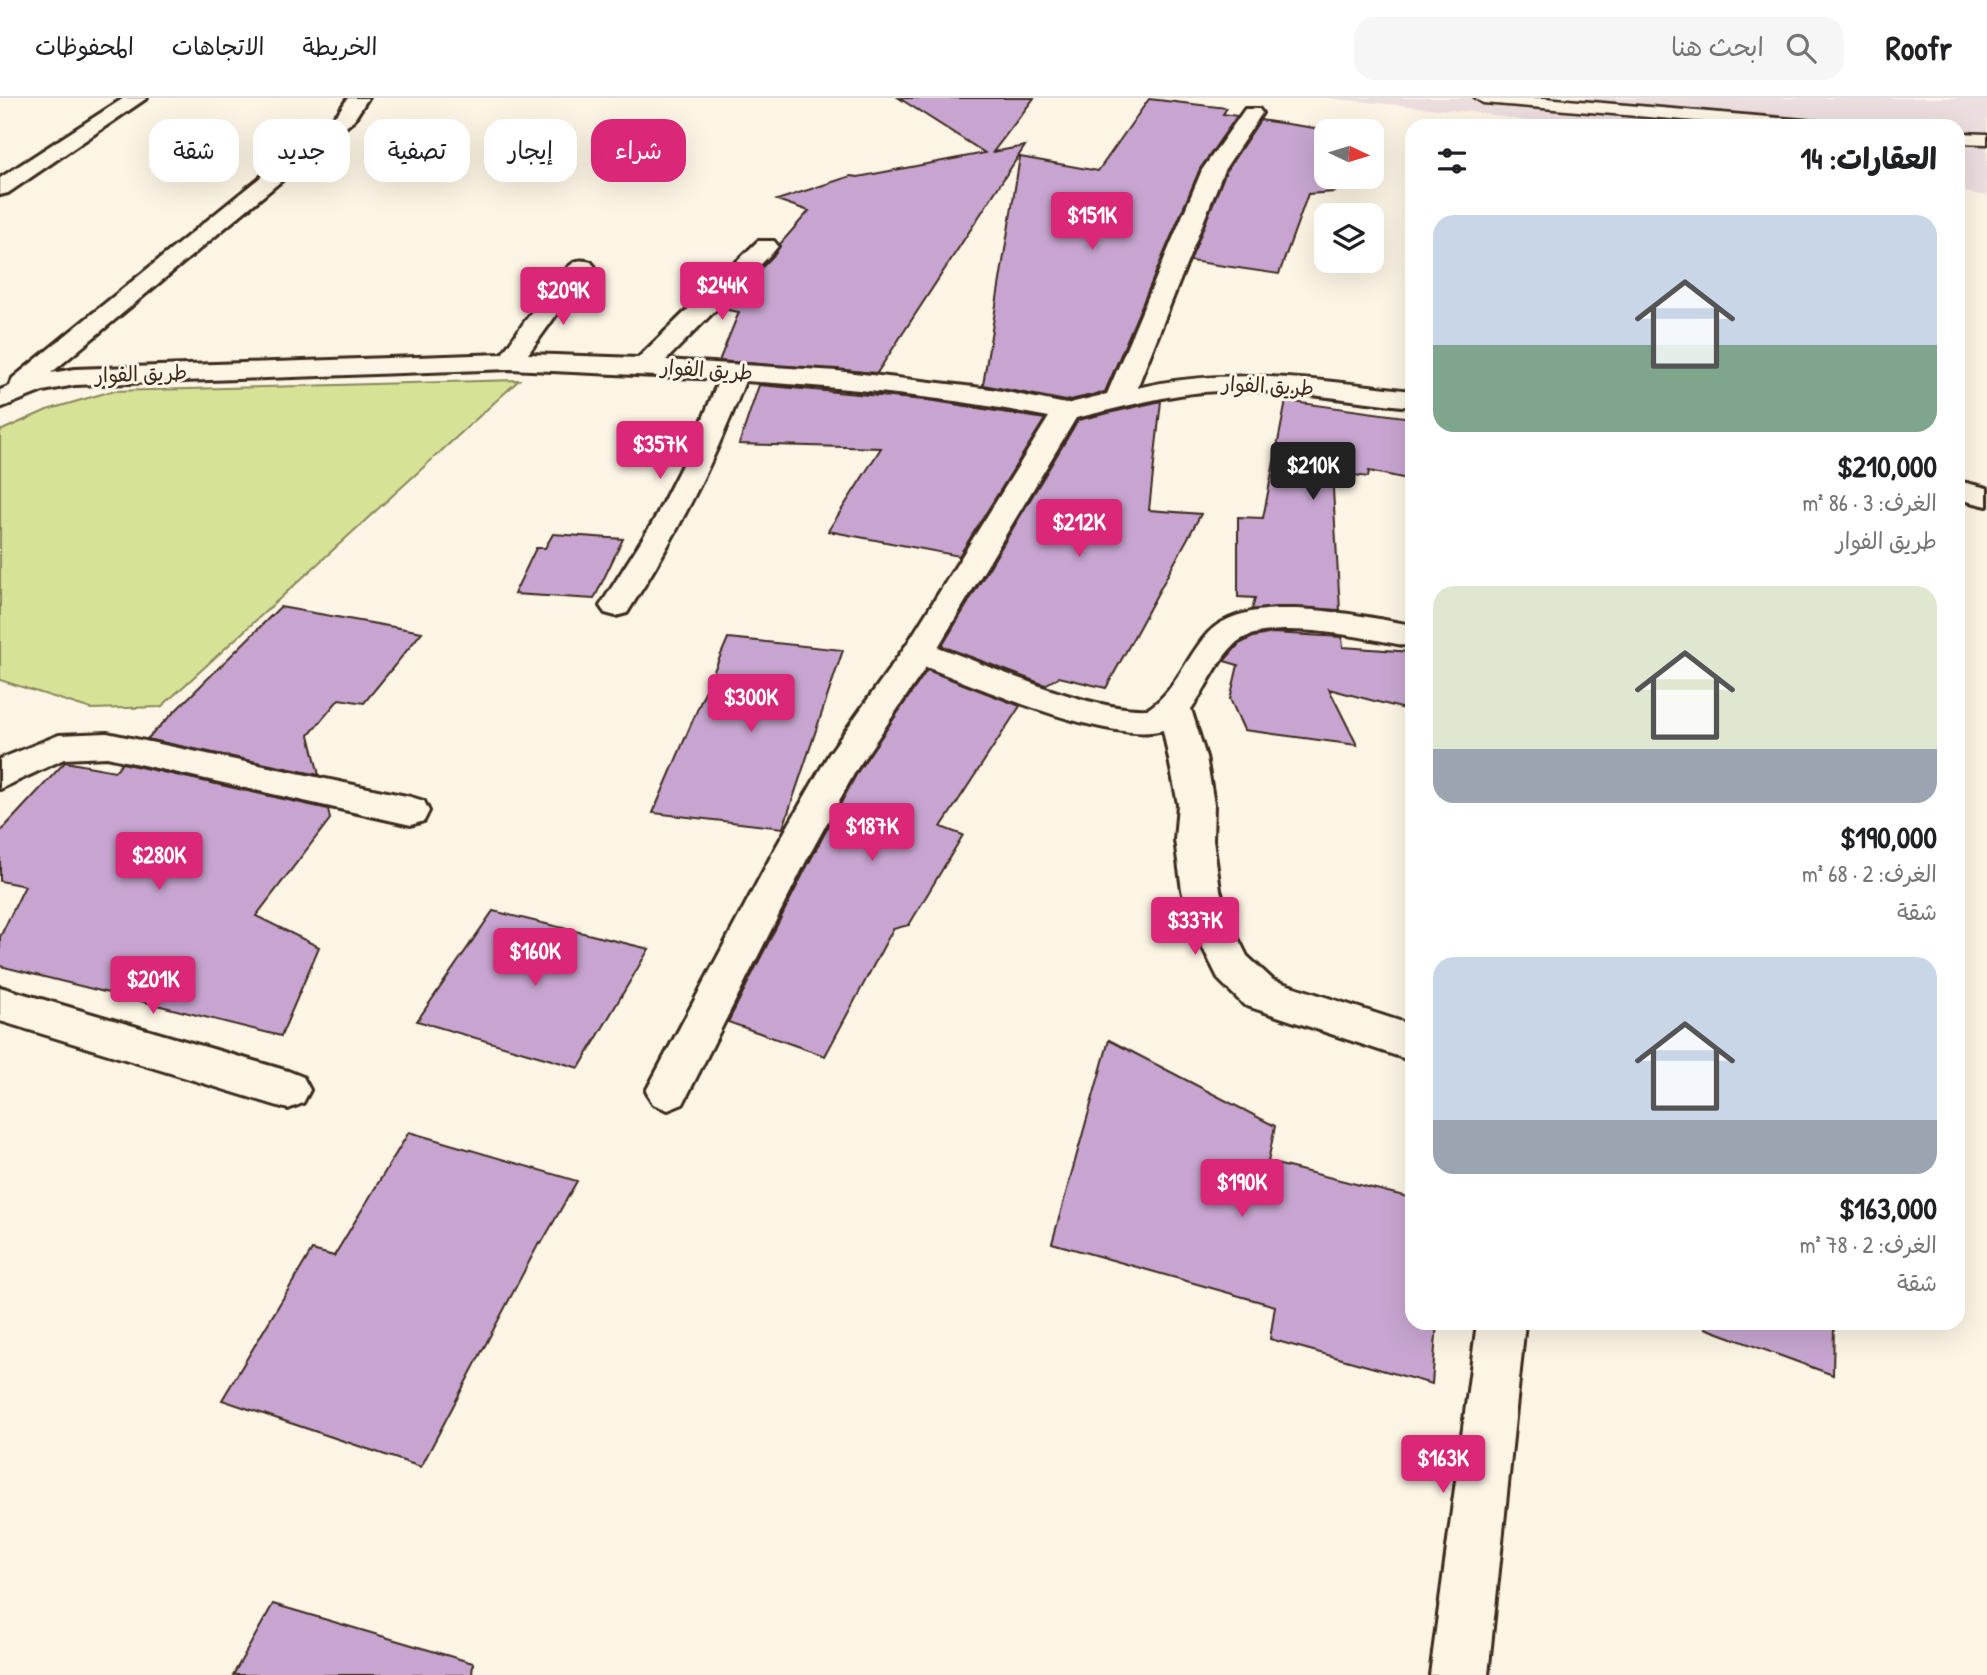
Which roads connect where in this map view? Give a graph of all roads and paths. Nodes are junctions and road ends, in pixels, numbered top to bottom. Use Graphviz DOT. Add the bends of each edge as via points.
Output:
graph roads {
  1 [pos="137,98"];
  2 [pos="358,98"];
  3 [pos="1483,98"];
  4 [pos="1252,113"];
  5 [pos="1733,119"];
  6 [pos="0,188"];
  7 [pos="766,246"];
  8 [pos="583,267"];
  9 [pos="510,361"];
  10 [pos="645,366"];
  11 [pos="735,372"];
  12 [pos="4,397"];
  13 [pos="1119,398"];
  14 [pos="1405,398"];
  15 [pos="1066,411"];
  16 [pos="1965,492"];
  17 [pos="1987,497"];
  18 [pos="616,606"];
  19 [pos="1405,635"];
  20 [pos="919,652"];
  21 [pos="1174,709"];
  22 [pos="0,776"];
  23 [pos="411,811"];
  24 [pos="0,1003"];
  25 [pos="1405,1041"];
  26 [pos="288,1090"];
  27 [pos="668,1091"];
  28 [pos="1500,1330"];
  29 [pos="1459,1675"];
  1 -- 6 [label="street"];
  2 -- 12 [label="street" via="346,117 286,168"];
  3 -- 5 [label="lane"];
  4 -- 13 [label="street" via="1213,170"];
  7 -- 10 [label="street"];
  8 -- 9 [label="street"];
  9 -- 10 [label="street, طريق الفوار"];
  9 -- 12 [label="street, طريق الفوار" via="75,377"];
  10 -- 11 [label="street, طريق الفوار"];
  11 -- 15 [label="street, طريق الفوار" via="881,383"];
  11 -- 18 [label="street" via="668,522"];
  13 -- 14 [label="street, طريق الفوار" via="1185,386 1274,383"];
  13 -- 15 [label="street, طريق الفوار"];
  15 -- 20 [label="street"];
  16 -- 17 [label="street"];
  19 -- 21 [label="street" via="1300,622 1258,622 1235,628 1212,649"];
  20 -- 21 [label="street" via="1127,722 1153,721"];
  20 -- 27 [label="street" via="842,763"];
  21 -- 25 [label="street" via="1196,804 1194,840 1200,890 1233,968 1259,993"];
  22 -- 23 [label="street" via="59,747 107,745"];
  24 -- 26 [label="street"];
  28 -- 29 [label="street"];
}
